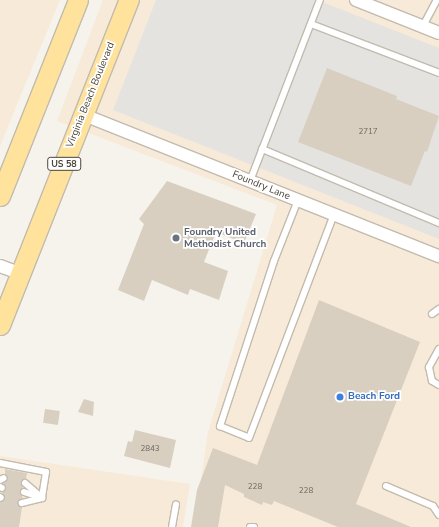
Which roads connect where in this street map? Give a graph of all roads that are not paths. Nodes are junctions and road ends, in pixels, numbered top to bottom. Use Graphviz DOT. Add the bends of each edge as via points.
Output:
graph roads {
  1 [pos="78,0"];
  2 [pos="129,0"];
  3 [pos="320,0"];
  4 [pos="356,0"];
  5 [pos="437,0"];
  6 [pos="311,24"];
  7 [pos="423,26"];
  8 [pos="439,33"];
  9 [pos="439,73"];
  10 [pos="84,115"];
  11 [pos="262,149"];
  12 [pos="250,181"];
  13 [pos="0,196"];
  14 [pos="298,200"];
  15 [pos="334,214"];
  16 [pos="439,223"];
  17 [pos="439,256"];
  18 [pos="0,266"];
  19 [pos="19,273"];
  20 [pos="439,309"];
  21 [pos="432,314"];
  22 [pos="0,325"];
  23 [pos="439,349"];
  24 [pos="439,385"];
  25 [pos="0,463"];
  26 [pos="25,482"];
  27 [pos="386,486"];
  28 [pos="24,492"];
  29 [pos="42,498"];
  30 [pos="22,503"];
  31 [pos="176,504"];
  32 [pos="439,515"];
  33 [pos="172,527"];
  34 [pos="250,527"];
  35 [pos="254,527"];
  1 -- 13 [label="main road"];
  2 -- 10 [label="main road, Virginia Beach Boulevard / US 58"];
  3 -- 6 [label="lane"];
  4 -- 7 [label="street"];
  5 -- 7 [label="lane"];
  6 -- 9 [label="lane"];
  6 -- 11 [label="lane"];
  7 -- 8 [label="street"];
  10 -- 12 [label="street, Foundry Lane"];
  10 -- 19 [label="main road, Virginia Beach Boulevard / US 58"];
  11 -- 12 [label="lane"];
  11 -- 16 [label="lane"];
  12 -- 14 [label="street, Foundry Lane"];
  14 -- 15 [label="street, Foundry Lane"];
  14 -- 15 [label="lane" via="274,261 220,426 248,438"];
  15 -- 17 [label="street, Foundry Lane"];
  18 -- 19 [label="street"];
  19 -- 22 [label="main road, Virginia Beach Boulevard / US 58"];
  20 -- 21 [label="lane"];
  23 -- 24 [label="lane" via="430,367 432,381"];
  25 -- 29 [label="lane" via="46,472"];
  26 -- 29 [label="lane"];
  27 -- 32 [label="lane" via="433,506"];
  28 -- 29 [label="lane"];
  29 -- 30 [label="lane"];
  31 -- 33 [label="lane"];
  34 -- 35 [label="lane"];
}
